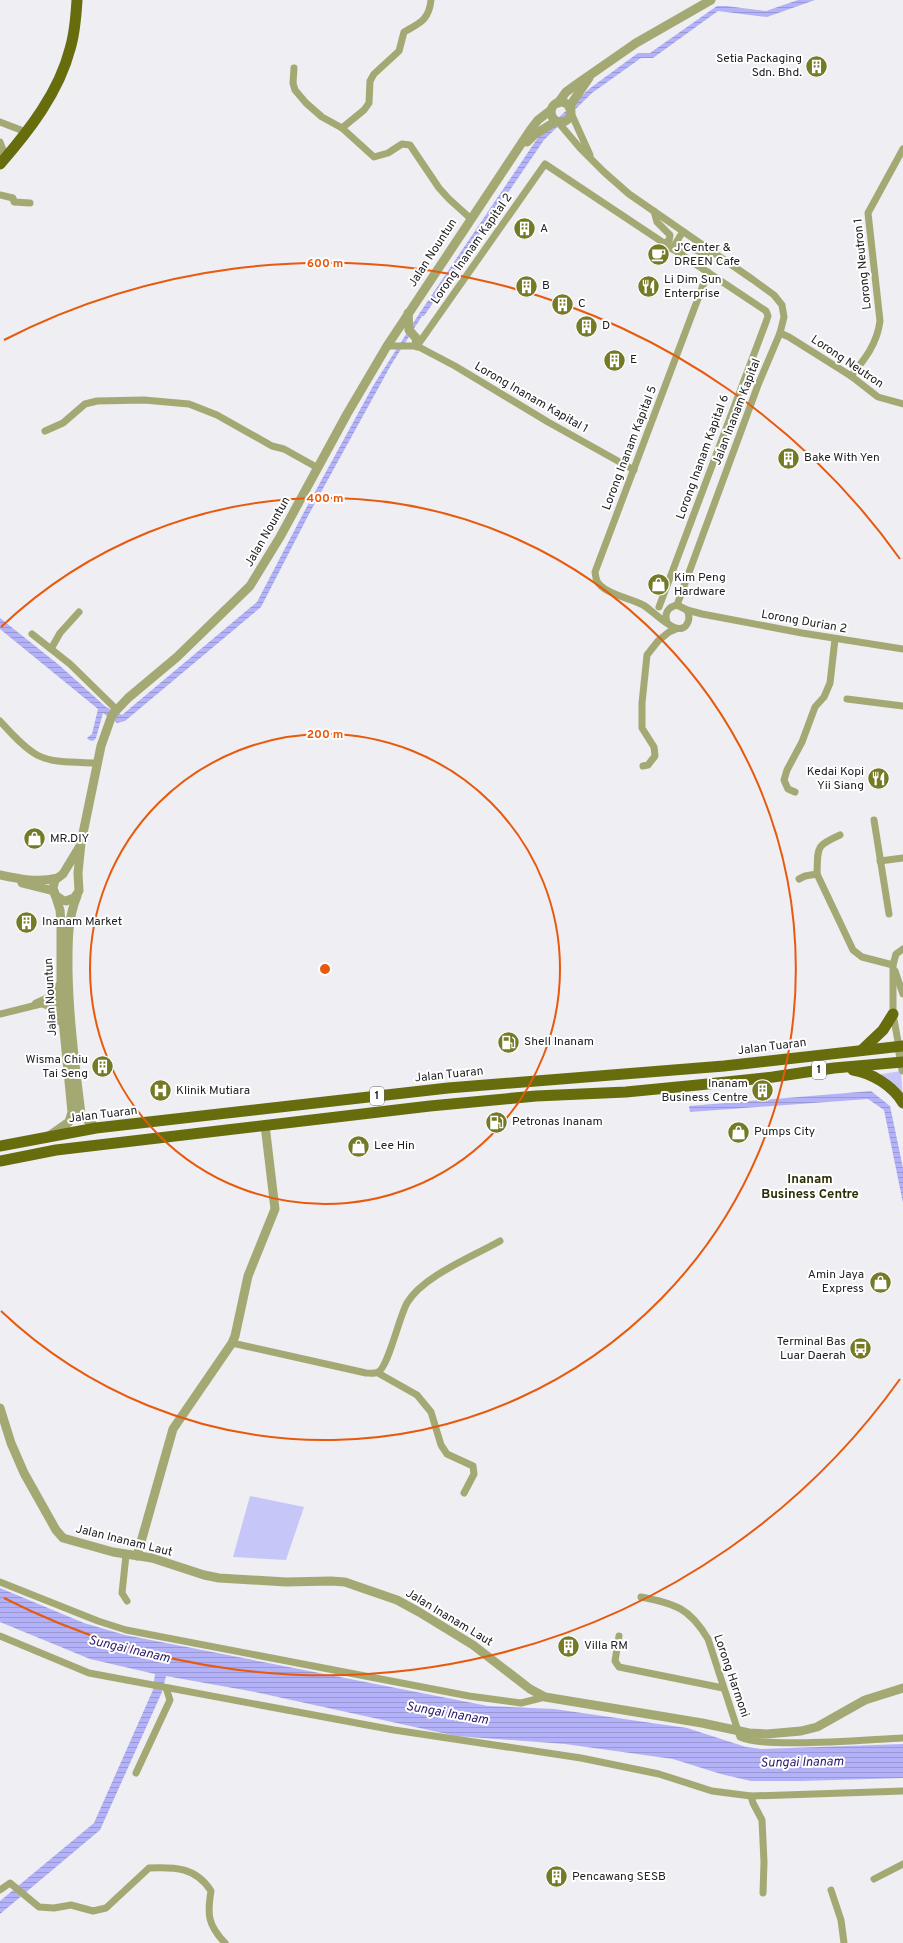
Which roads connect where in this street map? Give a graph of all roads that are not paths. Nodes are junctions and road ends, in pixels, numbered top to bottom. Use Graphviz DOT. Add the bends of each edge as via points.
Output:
graph roads {
  1 [pos="77,0"];
  2 [pos="431,0"];
  3 [pos="711,0"];
  4 [pos="294,68"];
  5 [pos="591,76"];
  6 [pos="558,103"];
  7 [pos="551,110"];
  8 [pos="570,110"];
  9 [pos="557,121"];
  10 [pos="0,122"];
  11 [pos="342,128"];
  12 [pos="26,132"];
  13 [pos="0,142"];
  14 [pos="903,149"];
  15 [pos="514,156"];
  16 [pos="592,160"];
  17 [pos="1,163"];
  18 [pos="0,194"];
  19 [pos="30,203"];
  20 [pos="654,212"];
  21 [pos="470,218"];
  22 [pos="682,232"];
  23 [pos="663,243"];
  24 [pos="672,249"];
  25 [pos="681,254"];
  26 [pos="716,254"];
  27 [pos="708,272"];
  28 [pos="408,312"];
  29 [pos="780,334"];
  30 [pos="387,346"];
  31 [pos="417,346"];
  32 [pos="851,376"];
  33 [pos="903,404"];
  34 [pos="45,431"];
  35 [pos="318,468"];
  36 [pos="634,470"];
  37 [pos="677,605"];
  38 [pos="645,606"];
  39 [pos="659,607"];
  40 [pos="670,608"];
  41 [pos="687,610"];
  42 [pos="79,612"];
  43 [pos="702,614"];
  44 [pos="666,622"];
  45 [pos="684,627"];
  46 [pos="676,629"];
  47 [pos="32,634"];
  48 [pos="835,639"];
  49 [pos="51,649"];
  50 [pos="903,649"];
  51 [pos="847,700"];
  52 [pos="903,706"];
  53 [pos="116,709"];
  54 [pos="0,721"];
  55 [pos="98,763"];
  56 [pos="643,766"];
  57 [pos="796,792"];
  58 [pos="874,820"];
  59 [pos="840,835"];
  60 [pos="81,843"];
  61 [pos="903,858"];
  62 [pos="880,861"];
  63 [pos="817,874"];
  64 [pos="0,875"];
  65 [pos="58,877"];
  66 [pos="0,878"];
  67 [pos="800,879"];
  68 [pos="79,883"];
  69 [pos="54,893"];
  70 [pos="77,895"];
  71 [pos="889,914"];
  72 [pos="68,939"];
  73 [pos="903,949"];
  74 [pos="893,965"];
  75 [pos="60,985"];
  76 [pos="903,994"];
  77 [pos="61,1000"];
  78 [pos="39,1004"];
  79 [pos="0,1014"];
  80 [pos="893,1014"];
  81 [pos="64,1034"];
  82 [pos="901,1047"];
  83 [pos="862,1050"];
  84 [pos="902,1065"];
  85 [pos="834,1068"];
  86 [pos="903,1103"];
  87 [pos="265,1126"];
  88 [pos="96,1128"];
  89 [pos="49,1136"];
  90 [pos="0,1146"];
  91 [pos="0,1161"];
  92 [pos="500,1240"];
  93 [pos="232,1343"];
  94 [pos="378,1373"];
  95 [pos="0,1408"];
  96 [pos="464,1493"];
  97 [pos="126,1555"];
  98 [pos="137,1556"];
  99 [pos="0,1582"];
  100 [pos="641,1598"];
  101 [pos="127,1601"];
  102 [pos="0,1636"];
  103 [pos="619,1636"];
  104 [pos="166,1688"];
  105 [pos="723,1688"];
  106 [pos="903,1688"];
  107 [pos="545,1697"];
  108 [pos="738,1730"];
  109 [pos="903,1738"];
  110 [pos="136,1773"];
  111 [pos="903,1791"];
  112 [pos="751,1796"];
  113 [pos="903,1864"];
  114 [pos="874,1879"];
  115 [pos="0,1890"];
  116 [pos="763,1893"];
  117 [pos="832,1893"];
  118 [pos="225,1943"];
  119 [pos="844,1943"];
  1 -- 12 [label="main road" via="75,28 67,60 40,114"];
  2 -- 11 [label="street" via="430,9 424,20 404,32 399,51 374,74 370,81 369,103 358,117"];
  3 -- 5 [label="street, Jalan Nountun" via="636,43"];
  4 -- 11 [label="street" via="295,90 316,112"];
  5 -- 6 [label="street, Jalan Nountun" via="566,92"];
  5 -- 8 [label="street, Jalan Nountun"];
  6 -- 7 [label="street, Jalan Nountun"];
  6 -- 8 [label="street" via="566,104"];
  7 -- 9 [label="street"];
  7 -- 15 [label="street, Jalan Nountun" via="531,128"];
  8 -- 9 [label="street, Jalan Nountun" via="568,119"];
  8 -- 16 [label="street, Jalan Inanam Kapital"];
  9 -- 15 [label="street, Jalan Nountun" via="534,134"];
  9 -- 16 [label="street, Jalan Inanam Kapital"];
  10 -- 12 [label="street"];
  11 -- 21 [label="street" via="374,156 388,153 402,144 410,145 439,188"];
  12 -- 17 [label="main road"];
  13 -- 17 [label="street" via="3,150"];
  14 -- 32 [label="street, Lorong Neutron 1" via="868,213 880,321 869,354"];
  15 -- 21 [label="street, Jalan Nountun"];
  16 -- 20 [label="street, Jalan Inanam Kapital" via="629,194"];
  18 -- 19 [label="street" via="13,198 14,202"];
  20 -- 22 [label="street, Jalan Inanam Kapital"];
  20 -- 23 [label="street, Jalan Inanam Kapital" via="657,222 670,236 669,241"];
  21 -- 28 [label="street, Jalan Nountun"];
  22 -- 24 [label="street"];
  22 -- 26 [label="street, Jalan Inanam Kapital"];
  23 -- 24 [label="street"];
  23 -- 31 [label="street, Lorong Inanam Kapital 2" via="545,164"];
  24 -- 25 [label="street"];
  25 -- 26 [label="street, Jalan Inanam Kapital" via="689,248 704,254"];
  25 -- 27 [label="street"];
  26 -- 29 [label="street, Jalan Inanam Kapital" via="774,295 782,305 784,317"];
  27 -- 36 [label="street, Lorong Inanam Kapital 5"];
  27 -- 39 [label="street, Lorong Inanam Kapital 6" via="766,311 768,316"];
  28 -- 30 [label="street, Jalan Nountun"];
  28 -- 31 [label="street" via="408,325 416,338"];
  29 -- 32 [label="street, Lorong Neutron" via="789,337"];
  29 -- 37 [label="street, Jalan Inanam Kapital" via="758,385"];
  30 -- 31 [label="street"];
  30 -- 35 [label="street, Jalan Nountun"];
  31 -- 36 [label="street, Lorong Inanam Kapital 1"];
  32 -- 33 [label="street, Lorong Neutron" via="878,397"];
  34 -- 35 [label="street" via="63,423 91,402 144,400 189,404 217,415"];
  35 -- 53 [label="street, Jalan Nountun" via="250,586 178,657"];
  36 -- 38 [label="street, Lorong Inanam Kapital 5" via="595,572 596,580 601,587"];
  37 -- 40 [label="street"];
  37 -- 41 [label="street"];
  38 -- 39 [label="street, Lorong Inanam Kapital 5"];
  38 -- 44 [label="street, Lorong Inanam Kapital 5"];
  39 -- 40 [label="street, Lorong Inanam Kapital 5"];
  40 -- 44 [label="street" via="666,614"];
  41 -- 43 [label="street, Lorong Durian 2"];
  41 -- 45 [label="street" via="689,617"];
  42 -- 49 [label="street" via="60,633"];
  43 -- 45 [label="street"];
  43 -- 48 [label="street, Lorong Durian 2"];
  44 -- 46 [label="street"];
  45 -- 46 [label="street"];
  46 -- 56 [label="street" via="658,641 647,655 642,728 654,748 655,756 648,765"];
  47 -- 49 [label="street"];
  48 -- 50 [label="street, Lorong Durian 2"];
  48 -- 57 [label="street" via="830,683 824,697 815,707 784,780 788,790"];
  49 -- 53 [label="street"];
  51 -- 52 [label="street"];
  53 -- 55 [label="street, Jalan Nountun" via="109,721"];
  54 -- 55 [label="street" via="16,738 37,754 53,760"];
  55 -- 60 [label="street, Jalan Nountun"];
  58 -- 62 [label="street"];
  59 -- 63 [label="street" via="819,848"];
  60 -- 65 [label="street, Jalan Nountun"];
  60 -- 68 [label="street, Jalan Nountun"];
  61 -- 62 [label="street"];
  62 -- 71 [label="street"];
  63 -- 67 [label="street"];
  63 -- 74 [label="street" via="853,950 862,957"];
  64 -- 65 [label="street" via="38,880"];
  65 -- 68 [label="street" via="71,875"];
  65 -- 69 [label="street, Jalan Nountun" via="54,884"];
  66 -- 69 [label="street"];
  68 -- 70 [label="street, Jalan Nountun"];
  69 -- 70 [label="street" via="66,901"];
  69 -- 75 [label="street, Jalan Nountun" via="61,923"];
  70 -- 72 [label="street, Jalan Nountun" via="70,917"];
  72 -- 77 [label="street"];
  72 -- 88 [label="street, Jalan Nountun" via="69,1012 81,1114"];
  73 -- 74 [label="street" via="893,958"];
  74 -- 76 [label="street"];
  74 -- 80 [label="street"];
  75 -- 77 [label="street, Jalan Nountun"];
  75 -- 78 [label="street" via="51,996"];
  77 -- 78 [label="street"];
  77 -- 81 [label="street, Jalan Nountun"];
  78 -- 79 [label="street"];
  78 -- 81 [label="street" via="55,1008"];
  80 -- 82 [label="street"];
  80 -- 83 [label="main road" via="883,1030"];
  81 -- 89 [label="street, Jalan Nountun" via="72,1112 68,1122"];
  82 -- 83 [label="main road, Jalan Tuaran / 1"];
  82 -- 84 [label="street"];
  83 -- 88 [label="main road, Jalan Tuaran / 1" via="716,1067 450,1087"];
  84 -- 85 [label="main road, 1"];
  85 -- 86 [label="main road" via="873,1075 889,1087"];
  85 -- 87 [label="main road, 1" via="724,1083 466,1102"];
  87 -- 91 [label="main road, 1" via="56,1150"];
  87 -- 93 [label="street" via="275,1209 248,1276 236,1336"];
  88 -- 89 [label="main road, Jalan Tuaran / 1"];
  89 -- 90 [label="main road, Jalan Tuaran / 1"];
  92 -- 94 [label="street" via="441,1272 422,1286 400,1316 385,1367"];
  93 -- 94 [label="street" via="366,1373"];
  93 -- 98 [label="street" via="173,1429"];
  94 -- 96 [label="street" via="417,1394 431,1412 441,1445 447,1454 473,1466 474,1474"];
  95 -- 97 [label="street, Jalan Inanam Laut" via="24,1473 60,1535 67,1540"];
  97 -- 98 [label="street, Jalan Inanam Laut"];
  97 -- 101 [label="street" via="122,1593"];
  98 -- 107 [label="street, Jalan Inanam Laut" via="219,1578 345,1582 397,1600 419,1612 473,1645 530,1689"];
  99 -- 107 [label="street" via="126,1630 469,1696 521,1703"];
  100 -- 105 [label="street, Lorong Harmoni" via="676,1605 696,1622 708,1639"];
  102 -- 104 [label="street" via="89,1673"];
  103 -- 105 [label="street" via="615,1661 619,1667"];
  104 -- 110 [label="street" via="170,1700"];
  104 -- 112 [label="street" via="394,1730 581,1758 659,1774 712,1791"];
  105 -- 108 [label="street, Lorong Harmoni"];
  106 -- 108 [label="street, Jalan Inanam Laut" via="865,1700 817,1726 801,1731 767,1734"];
  107 -- 108 [label="street, Jalan Inanam Laut"];
  108 -- 109 [label="street" via="740,1737 760,1743"];
  111 -- 112 [label="street"];
  112 -- 116 [label="street" via="762,1820"];
  113 -- 114 [label="street"];
  115 -- 118 [label="street" via="10,1883 39,1907 70,1905 93,1911 106,1908 149,1868 176,1867 204,1880 208,1886 211,1891 208,1911 211,1924"];
  117 -- 119 [label="street" via="841,1920"];
}
